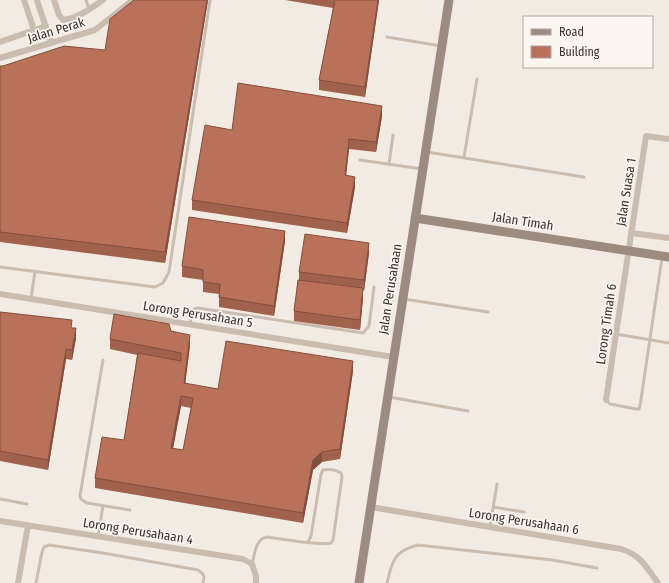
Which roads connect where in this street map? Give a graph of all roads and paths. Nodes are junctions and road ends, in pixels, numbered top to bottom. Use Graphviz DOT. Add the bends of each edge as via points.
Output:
graph roads {
  1 [pos="24,0"];
  2 [pos="36,0"];
  3 [pos="54,0"];
  4 [pos="86,0"];
  5 [pos="103,0"];
  6 [pos="133,0"];
  7 [pos="210,0"];
  8 [pos="449,0"];
  9 [pos="89,9"];
  10 [pos="46,26"];
  11 [pos="34,30"];
  12 [pos="387,38"];
  13 [pos="0,42"];
  14 [pos="51,43"];
  15 [pos="441,46"];
  16 [pos="0,58"];
  17 [pos="477,79"];
  18 [pos="393,135"];
  19 [pos="669,139"];
  20 [pos="425,152"];
  21 [pos="464,157"];
  22 [pos="360,160"];
  23 [pos="389,164"];
  24 [pos="422,169"];
  25 [pos="584,177"];
  26 [pos="415,218"];
  27 [pos="631,233"];
  28 [pos="669,238"];
  29 [pos="628,251"];
  30 [pos="666,257"];
  31 [pos="0,267"];
  32 [pos="34,272"];
  33 [pos="374,287"];
  34 [pos="0,294"];
  35 [pos="31,298"];
  36 [pos="402,299"];
  37 [pos="488,312"];
  38 [pos="190,324"];
  39 [pos="616,334"];
  40 [pos="650,340"];
  41 [pos="669,343"];
  42 [pos="393,357"];
  43 [pos="103,360"];
  44 [pos="387,397"];
  45 [pos="606,400"];
  46 [pos="468,411"];
  47 [pos="497,484"];
  48 [pos="0,500"];
  49 [pos="27,504"];
  50 [pos="103,506"];
  51 [pos="371,507"];
  52 [pos="494,507"];
  53 [pos="130,510"];
  54 [pos="524,512"];
  55 [pos="0,521"];
  56 [pos="28,525"];
  57 [pos="490,527"];
  58 [pos="98,536"];
  59 [pos="308,542"];
  60 [pos="252,564"];
  61 [pos="597,568"];
  62 [pos="18,583"];
  63 [pos="36,583"];
  64 [pos="203,583"];
  65 [pos="256,583"];
  66 [pos="359,583"];
  67 [pos="387,583"];
  68 [pos="658,583"];
  1 -- 11 [label="street"];
  2 -- 10 [label="street"];
  3 -- 9 [label="street" via="63,20"];
  4 -- 9 [label="lane"];
  5 -- 9 [label="street"];
  6 -- 14 [label="street, Jalan Perak" via="95,30"];
  7 -- 32 [label="lane" via="169,272 163,283 155,287"];
  8 -- 15 [label="main road, Jalan Perusahaan"];
  10 -- 11 [label="street"];
  10 -- 14 [label="street"];
  11 -- 13 [label="street"];
  12 -- 15 [label="lane"];
  14 -- 16 [label="street, Jalan Perak"];
  15 -- 20 [label="main road, Jalan Perusahaan"];
  17 -- 21 [label="lane"];
  18 -- 23 [label="lane"];
  19 -- 27 [label="street, Jalan Suasa 1" via="646,136"];
  20 -- 21 [label="lane"];
  20 -- 24 [label="main road, Jalan Perusahaan"];
  21 -- 25 [label="lane"];
  22 -- 23 [label="lane"];
  23 -- 24 [label="lane"];
  24 -- 26 [label="main road, Jalan Perusahaan"];
  26 -- 29 [label="main road, Jalan Timah"];
  26 -- 36 [label="main road, Jalan Perusahaan"];
  27 -- 28 [label="street"];
  27 -- 29 [label="street, Jalan Suasa 1"];
  29 -- 30 [label="main road, Jalan Timah"];
  29 -- 39 [label="street, Lorong Timah 6"];
  30 -- 40 [label="lane"];
  31 -- 32 [label="lane"];
  32 -- 35 [label="lane"];
  33 -- 38 [label="lane" via="369,326 363,333 198,308 192,312"];
  34 -- 35 [label="street, Lorong Perusahaan 5"];
  35 -- 38 [label="street, Lorong Perusahaan 5"];
  36 -- 37 [label="lane"];
  36 -- 42 [label="main road, Jalan Perusahaan"];
  38 -- 42 [label="street, Lorong Perusahaan 5"];
  39 -- 40 [label="lane"];
  39 -- 45 [label="street, Lorong Timah 6"];
  40 -- 41 [label="lane"];
  40 -- 45 [label="lane" via="639,409 610,404"];
  42 -- 44 [label="main road, Jalan Perusahaan"];
  43 -- 50 [label="lane" via="80,493 84,502"];
  44 -- 46 [label="lane"];
  44 -- 51 [label="main road, Jalan Perusahaan"];
  47 -- 52 [label="lane"];
  48 -- 49 [label="lane"];
  50 -- 53 [label="lane"];
  50 -- 58 [label="lane"];
  51 -- 57 [label="street, Lorong Perusahaan 6"];
  51 -- 66 [label="main road, Jalan Perusahaan"];
  52 -- 54 [label="lane"];
  52 -- 57 [label="lane"];
  55 -- 56 [label="street, Lorong Perusahaan 4"];
  56 -- 58 [label="street, Lorong Perusahaan 4"];
  56 -- 62 [label="street"];
  57 -- 68 [label="street, Lorong Perusahaan 6" via="629,551 640,558"];
  58 -- 60 [label="street, Lorong Perusahaan 4" via="243,559"];
  59 -- 59 [label="lane" via="321,474 327,469 337,471 342,477 333,540 327,544"];
  59 -- 60 [label="lane" via="262,538 258,542"];
  60 -- 65 [label="street"];
  61 -- 67 [label="lane" via="552,560 418,545 406,548 397,556"];
  63 -- 64 [label="lane" via="42,552 44,547 49,545 198,570 204,577"];
}
